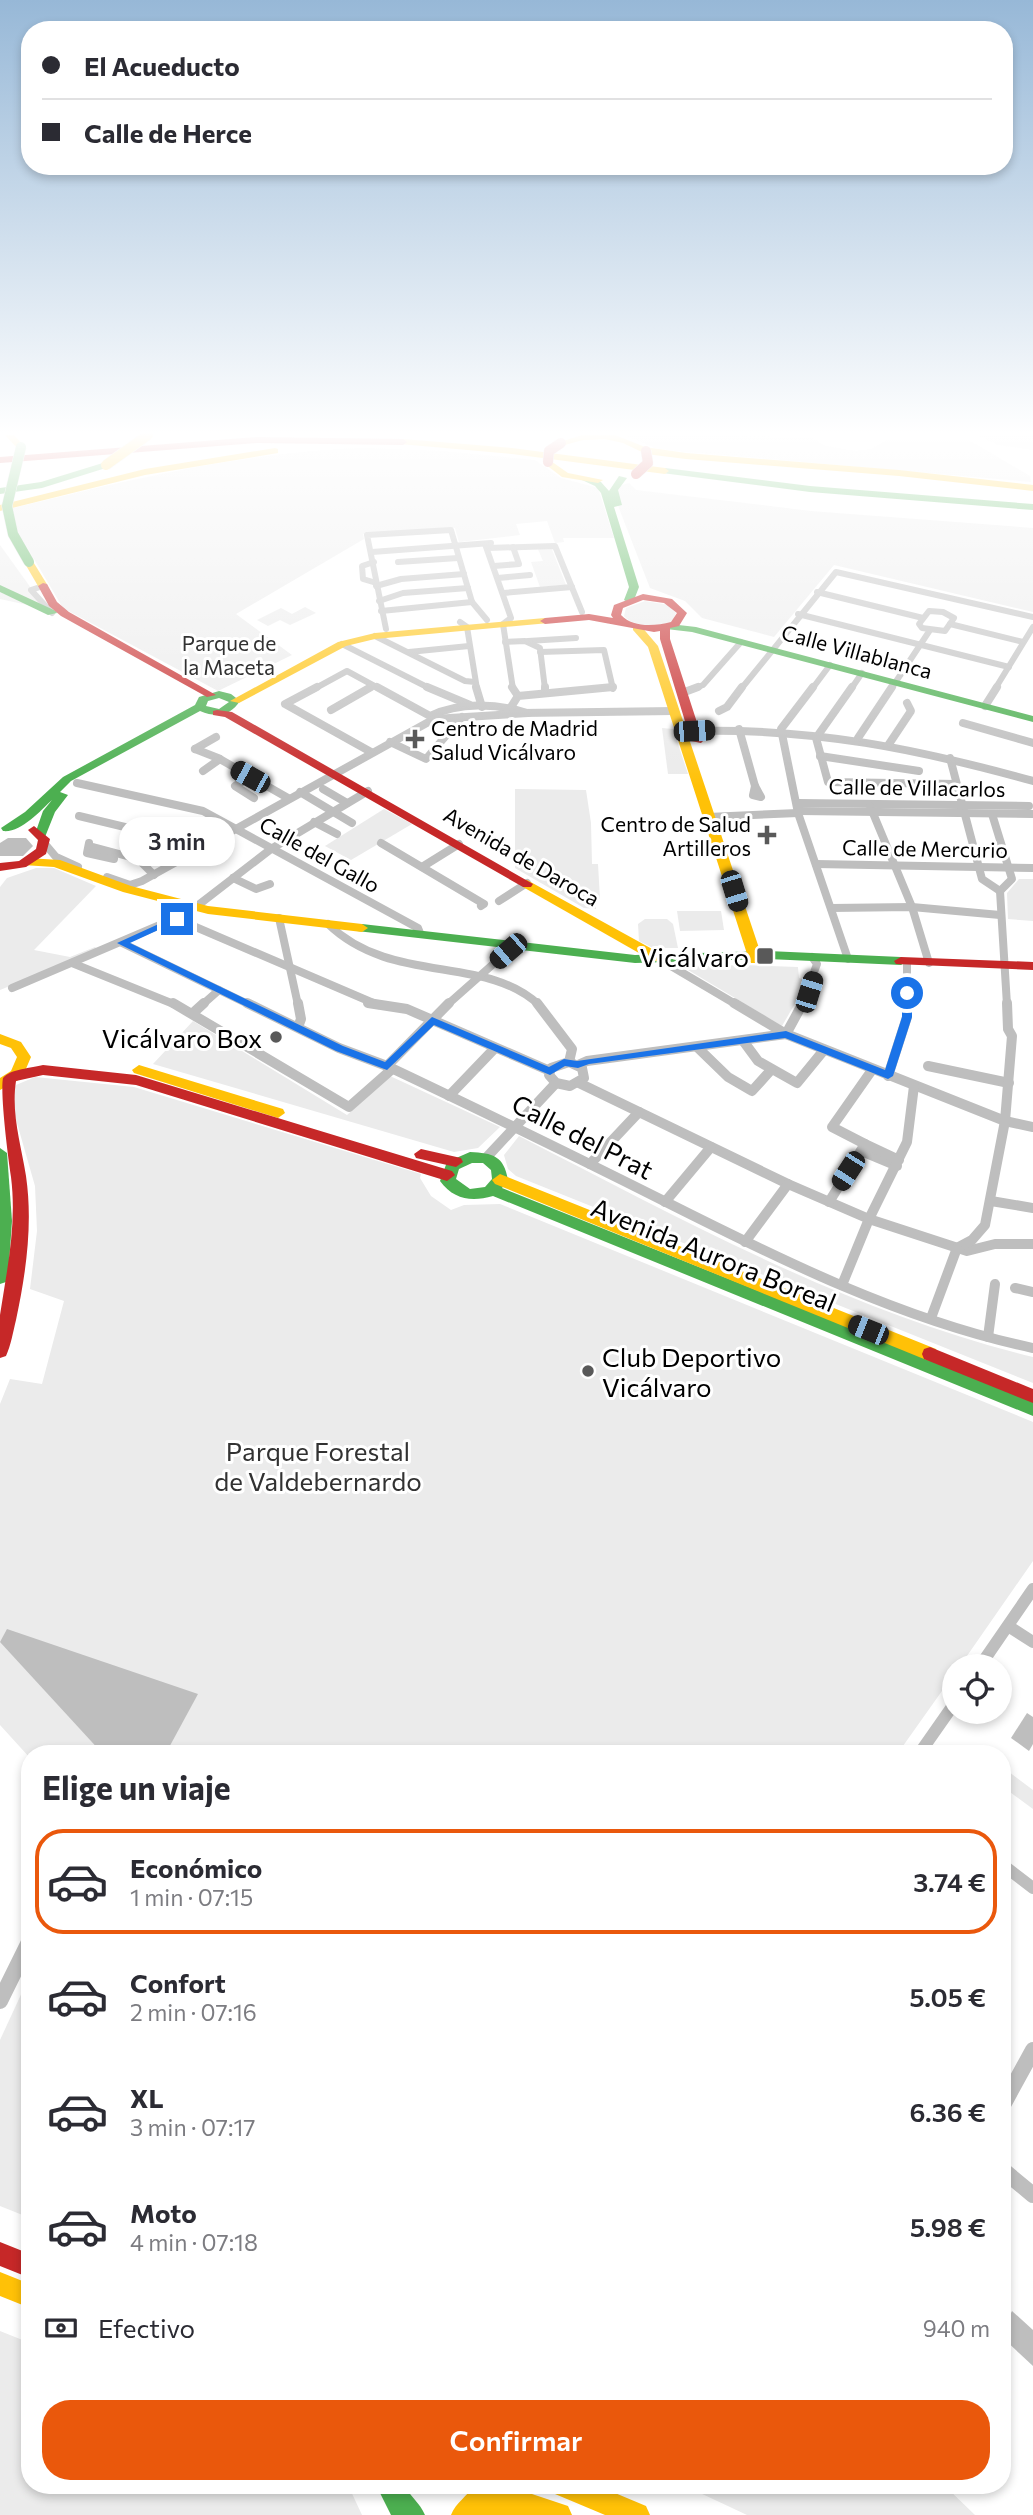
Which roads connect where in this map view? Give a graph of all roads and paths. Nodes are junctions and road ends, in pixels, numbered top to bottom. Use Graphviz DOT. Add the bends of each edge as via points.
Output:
graph roads {
  1 [pos="23,552"];
  2 [pos="372,552"];
  3 [pos="457,552"];
  4 [pos="489,552"];
  5 [pos="515,552"];
  6 [pos="558,552"];
  7 [pos="623,552"];
  8 [pos="631,552"];
  9 [pos="458,558"];
  10 [pos="398,562"];
  11 [pos="494,566"];
  12 [pos="464,574"];
  13 [pos="530,575"];
  14 [pos="498,578"];
  15 [pos="375,584"];
  16 [pos="43,586"];
  17 [pos="572,587"];
  18 [pos="0,588"];
  19 [pos="468,588"];
  20 [pos="817,592"];
  21 [pos="503,593"];
  22 [pos="654,597"];
  23 [pos="954,598"];
  24 [pos="379,601"];
  25 [pos="472,602"];
  26 [pos="625,602"];
  27 [pos="381,611"];
  28 [pos="582,612"];
  29 [pos="943,612"];
  30 [pos="51,613"];
  31 [pos="682,613"];
  32 [pos="798,614"];
  33 [pos="1033,617"];
  34 [pos="923,618"];
  35 [pos="500,621"];
  36 [pos="950,624"];
  37 [pos="463,625"];
  38 [pos="629,625"];
  39 [pos="1033,627"];
  40 [pos="667,628"];
  41 [pos="930,630"];
  42 [pos="383,633"];
  43 [pos="525,641"];
  44 [pos="738,641"];
  45 [pos="505,642"];
  46 [pos="1023,642"];
  47 [pos="339,643"];
  48 [pos="773,645"];
  49 [pos="920,645"];
  50 [pos="469,646"];
  51 [pos="572,651"];
  52 [pos="408,652"];
  53 [pos="540,652"];
  54 [pos="830,665"];
  55 [pos="1009,667"];
  56 [pos="389,669"];
  57 [pos="862,673"];
  58 [pos="898,678"];
  59 [pos="475,682"];
  60 [pos="371,684"];
  61 [pos="680,689"];
  62 [pos="545,691"];
  63 [pos="518,696"];
  64 [pos="449,698"];
  65 [pos="232,701"];
  66 [pos="988,701"];
  67 [pos="907,703"];
  68 [pos="208,705"];
  69 [pos="479,707"];
  70 [pos="511,707"];
  71 [pos="1033,708"];
  72 [pos="445,709"];
  73 [pos="331,710"];
  74 [pos="528,713"];
  75 [pos="430,716"];
  76 [pos="462,717"];
  77 [pos="1033,719"];
  78 [pos="684,722"];
  79 [pos="963,723"];
  80 [pos="709,724"];
  81 [pos="740,729"];
  82 [pos="781,729"];
  83 [pos="819,732"];
  84 [pos="216,737"];
  85 [pos="858,738"];
  86 [pos="390,741"];
  87 [pos="1033,743"];
  88 [pos="889,744"];
  89 [pos="923,751"];
  90 [pos="371,752"];
  91 [pos="820,756"];
  92 [pos="950,758"];
  93 [pos="220,759"];
  94 [pos="203,771"];
  95 [pos="337,771"];
  96 [pos="919,771"];
  97 [pos="250,777"];
  98 [pos="1033,781"];
  99 [pos="77,783"];
  100 [pos="917,783"];
  101 [pos="956,784"];
  102 [pos="755,786"];
  103 [pos="323,789"];
  104 [pos="368,791"];
  105 [pos="300,792"];
  106 [pos="254,798"];
  107 [pos="288,798"];
  108 [pos="347,803"];
  109 [pos="1032,807"];
  110 [pos="870,808"];
  111 [pos="798,809"];
  112 [pos="962,809"];
  113 [pos="332,811"];
  114 [pos="992,814"];
  115 [pos="79,816"];
  116 [pos="718,816"];
  117 [pos="314,822"];
  118 [pos="352,823"];
  119 [pos="237,827"];
  120 [pos="4,829"];
  121 [pos="337,834"];
  122 [pos="43,839"];
  123 [pos="381,843"];
  124 [pos="459,844"];
  125 [pos="91,845"];
  126 [pos="204,846"];
  127 [pos="271,849"];
  128 [pos="25,863"];
  129 [pos="816,864"];
  130 [pos="894,864"];
  131 [pos="976,865"];
  132 [pos="1008,866"];
  133 [pos="0,867"];
  134 [pos="422,867"];
  135 [pos="1033,868"];
  136 [pos="154,874"];
  137 [pos="0,878"];
  138 [pos="233,878"];
  139 [pos="527,883"];
  140 [pos="270,884"];
  141 [pos="142,887"];
  142 [pos="1000,891"];
  143 [pos="499,901"];
  144 [pos="481,906"];
  145 [pos="912,907"];
  146 [pos="194,908"];
  147 [pos="831,908"];
  148 [pos="1000,915"];
  149 [pos="279,918"];
  150 [pos="177,919"];
  151 [pos="328,924"];
  152 [pos="420,933"];
  153 [pos="122,943"];
  154 [pos="511,944"];
  155 [pos="656,957"];
  156 [pos="755,957"];
  157 [pos="815,958"];
  158 [pos="848,959"];
  159 [pos="907,962"];
  160 [pos="72,963"];
  161 [pos="929,963"];
  162 [pos="1005,965"];
  163 [pos="1033,966"];
  164 [pos="671,967"];
  165 [pos="288,968"];
  166 [pos="476,978"];
  167 [pos="12,988"];
  168 [pos="219,990"];
  169 [pos="193,1013"];
  170 [pos="432,1020"];
  171 [pos="298,1027"];
  172 [pos="786,1034"];
  173 [pos="0,1040"];
  174 [pos="744,1042"];
  175 [pos="697,1047"];
  176 [pos="495,1048"];
  177 [pos="824,1050"];
  178 [pos="24,1057"];
  179 [pos="573,1063"];
  180 [pos="928,1066"];
  181 [pos="389,1068"];
  182 [pos="771,1070"];
  183 [pos="872,1070"];
  184 [pos="550,1071"];
  185 [pos="888,1076"];
  186 [pos="7,1081"];
  187 [pos="556,1083"];
  188 [pos="579,1083"];
  189 [pos="1009,1083"];
  190 [pos="914,1086"];
  191 [pos="449,1096"];
  192 [pos="639,1112"];
  193 [pos="1005,1121"];
  194 [pos="516,1127"];
  195 [pos="1033,1127"];
  196 [pos="711,1147"];
  197 [pos="863,1147"];
  198 [pos="0,1153"];
  199 [pos="486,1158"];
  200 [pos="898,1163"];
  201 [pos="590,1164"];
  202 [pos="452,1168"];
  203 [pos="788,1184"];
  204 [pos="497,1185"];
  205 [pos="990,1201"];
  206 [pos="666,1202"];
  207 [pos="829,1202"];
  208 [pos="1033,1208"];
  209 [pos="869,1219"];
  210 [pos="745,1242"];
  211 [pos="1033,1244"];
  212 [pos="957,1248"];
  213 [pos="0,1278"];
  214 [pos="995,1284"];
  215 [pos="842,1285"];
  216 [pos="1015,1288"];
  217 [pos="1033,1292"];
  218 [pos="931,1318"];
  219 [pos="988,1337"];
  220 [pos="1033,1348"];
  221 [pos="0,1351"];
  222 [pos="1033,1396"];
  223 [pos="1033,1409"];
  224 [pos="1033,1589"];
  225 [pos="1008,1626"];
  226 [pos="1033,1643"];
  227 [pos="988,1654"];
  228 [pos="942,1720"];
  229 [pos="925,1745"];
  230 [pos="1011,1871"];
  231 [pos="1033,1888"];
  232 [pos="21,1958"];
  233 [pos="0,2001"];
  234 [pos="1033,2050"];
  235 [pos="1011,2090"];
  236 [pos="1011,2177"];
  237 [pos="1033,2195"];
  238 [pos="0,2254"];
  239 [pos="21,2262"];
  240 [pos="0,2284"];
  241 [pos="21,2292"];
  242 [pos="394,2494"];
  243 [pos="484,2494"];
  244 [pos="586,2494"];
  245 [pos="479,2502"];
  246 [pos="412,2515"];
  247 [pos="464,2515"];
  248 [pos="559,2515"];
  249 [pos="637,2515"];
  1 -- 16 [label="main road, bridge"];
  2 -- 15 [label="street" via="374,562 362,566 363,579"];
  3 -- 9 [label="street"];
  4 -- 11 [label="street"];
  5 -- 11 [label="street" via="519,564"];
  6 -- 17 [label="street"];
  7 -- 26 [label="main road" via="634,587"];
  8 -- 22 [label="main road" via="639,582"];
  9 -- 10 [label="street"];
  9 -- 12 [label="street"];
  11 -- 14 [label="street"];
  12 -- 15 [label="street"];
  12 -- 19 [label="street"];
  13 -- 14 [label="street"];
  14 -- 21 [label="street"];
  15 -- 24 [label="street"];
  16 -- 30 [label="street, Avenida de Daroca" via="31,590"];
  16 -- 68 [label="main road, Avenida de Daroca" via="65,614"];
  17 -- 21 [label="street"];
  17 -- 28 [label="street"];
  18 -- 30 [label="main road"];
  19 -- 24 [label="street" via="403,593"];
  19 -- 25 [label="street"];
  20 -- 23 [label="street" via="833,574 843,572"];
  20 -- 32 [label="street"];
  20 -- 34 [label="street"];
  21 -- 35 [label="street"];
  22 -- 26 [label="main road"];
  22 -- 31 [label="main road, Calle Villablanca" via="676,605"];
  23 -- 29 [label="street"];
  23 -- 33 [label="street"];
  24 -- 27 [label="street"];
  25 -- 27 [label="street"];
  25 -- 35 [label="street"];
  26 -- 28 [label="main road"];
  26 -- 38 [label="main road" via="616,611"];
  27 -- 42 [label="street"];
  28 -- 35 [label="main road"];
  29 -- 34 [label="street" via="929,611"];
  29 -- 36 [label="street" via="954,616"];
  30 -- 68 [label="main road, Avenida de Daroca"];
  31 -- 40 [label="main road" via="680,621"];
  31 -- 48 [label="main road, Calle Villablanca"];
  32 -- 48 [label="street"];
  32 -- 49 [label="street"];
  34 -- 41 [label="street" via="920,626"];
  35 -- 37 [label="main road"];
  35 -- 38 [label="main road, Calle Villablanca" via="589,617"];
  35 -- 45 [label="street"];
  36 -- 41 [label="street" via="945,631"];
  36 -- 46 [label="street"];
  37 -- 42 [label="main road"];
  37 -- 50 [label="street"];
  38 -- 40 [label="main road, Calle Villablanca"];
  38 -- 78 [label="main road" via="653,645"];
  39 -- 46 [label="street"];
  40 -- 44 [label="main road, Calle Villablanca"];
  40 -- 61 [label="main road" via="665,639"];
  41 -- 49 [label="street"];
  42 -- 47 [label="main road"];
  42 -- 52 [label="street"];
  43 -- 45 [label="street"];
  43 -- 51 [label="street" via="577,640"];
  43 -- 53 [label="street"];
  44 -- 48 [label="main road, Calle Villablanca"];
  44 -- 61 [label="street" via="703,685"];
  45 -- 63 [label="street" via="513,692"];
  46 -- 55 [label="street"];
  47 -- 56 [label="street"];
  47 -- 65 [label="main road"];
  48 -- 54 [label="main road, Calle Villablanca"];
  48 -- 58 [label="main road, Calle Villablanca"];
  48 -- 80 [label="street"];
  49 -- 55 [label="street"];
  49 -- 58 [label="street"];
  50 -- 52 [label="street"];
  50 -- 59 [label="street"];
  51 -- 53 [label="street"];
  51 -- 62 [label="street" via="604,650 613,689"];
  52 -- 59 [label="street"];
  53 -- 62 [label="street"];
  54 -- 57 [label="main road, Calle Villablanca"];
  54 -- 82 [label="street"];
  55 -- 66 [label="street"];
  56 -- 60 [label="street"];
  56 -- 64 [label="street"];
  57 -- 58 [label="main road, Calle Villablanca"];
  57 -- 83 [label="street"];
  58 -- 66 [label="main road, Calle Villablanca"];
  58 -- 85 [label="street"];
  59 -- 69 [label="street"];
  60 -- 73 [label="street"];
  60 -- 75 [label="street"];
  60 -- 90 [label="street" via="343,672 285,704"];
  61 -- 78 [label="main road"];
  62 -- 63 [label="street"];
  63 -- 70 [label="street"];
  64 -- 69 [label="street"];
  64 -- 72 [label="street"];
  65 -- 68 [label="main road"];
  65 -- 95 [label="main road, Avenida de Daroca"];
  66 -- 71 [label="main road, Calle Villablanca"];
  66 -- 77 [label="main road, Calle Villablanca"];
  67 -- 88 [label="street" via="911,711"];
  68 -- 95 [label="main road, Avenida de Daroca"];
  68 -- 99 [label="main road"];
  68 -- 120 [label="main road" via="82,770 29,815"];
  69 -- 70 [label="street"];
  69 -- 72 [label="street"];
  70 -- 74 [label="street"];
  72 -- 75 [label="street"];
  74 -- 75 [label="street"];
  74 -- 76 [label="street"];
  74 -- 78 [label="street"];
  75 -- 86 [label="street"];
  76 -- 86 [label="street" via="434,719"];
  76 -- 86 [label="street" via="426,759"];
  78 -- 80 [label="street"];
  78 -- 81 [label="street"];
  78 -- 116 [label="main road"];
  79 -- 87 [label="street"];
  80 -- 81 [label="street"];
  81 -- 82 [label="street"];
  81 -- 102 [label="street"];
  82 -- 83 [label="street"];
  82 -- 111 [label="street"];
  83 -- 85 [label="street"];
  83 -- 91 [label="street"];
  84 -- 93 [label="street" via="195,750"];
  85 -- 88 [label="street"];
  86 -- 90 [label="street"];
  88 -- 89 [label="street"];
  89 -- 92 [label="street"];
  89 -- 96 [label="street"];
  90 -- 95 [label="street"];
  91 -- 96 [label="street"];
  91 -- 100 [label="street" via="828,782"];
  92 -- 98 [label="street"];
  92 -- 101 [label="street"];
  93 -- 94 [label="street"];
  93 -- 97 [label="street"];
  95 -- 104 [label="main road, Avenida de Daroca"];
  95 -- 105 [label="street"];
  96 -- 100 [label="street"];
  97 -- 106 [label="street" via="234,786"];
  97 -- 107 [label="street"];
  99 -- 119 [label="street, Calle del Gallo" via="203,811"];
  99 -- 122 [label="main road" via="49,811"];
  100 -- 101 [label="street"];
  101 -- 112 [label="street"];
  103 -- 108 [label="street"];
  104 -- 108 [label="street"];
  104 -- 124 [label="main road, Avenida de Daroca"];
  105 -- 107 [label="street"];
  105 -- 113 [label="street"];
  107 -- 119 [label="street"];
  108 -- 113 [label="street"];
  109 -- 112 [label="street, Calle de Villacarlos"];
  109 -- 114 [label="street, Calle de Villacarlos"];
  110 -- 111 [label="street, Calle de Villacarlos"];
  110 -- 112 [label="street, Calle de Villacarlos"];
  110 -- 130 [label="street"];
  111 -- 116 [label="street, Calle de Villacarlos"];
  111 -- 129 [label="street"];
  112 -- 114 [label="street, Calle de Villacarlos"];
  112 -- 131 [label="street"];
  113 -- 117 [label="street"];
  113 -- 118 [label="street"];
  114 -- 132 [label="street"];
  115 -- 126 [label="street"];
  116 -- 156 [label="main road"];
  117 -- 121 [label="street"];
  117 -- 127 [label="street"];
  119 -- 126 [label="street"];
  119 -- 127 [label="street, Calle del Gallo"];
  120 -- 122 [label="main road" via="25,828"];
  122 -- 128 [label="main road" via="36,857"];
  122 -- 141 [label="street" via="50,852 71,865"];
  123 -- 134 [label="street"];
  124 -- 134 [label="street"];
  124 -- 139 [label="main road, Avenida de Daroca"];
  125 -- 136 [label="street" via="138,859"];
  126 -- 136 [label="street"];
  127 -- 138 [label="street"];
  127 -- 152 [label="street, Calle del Gallo"];
  128 -- 133 [label="main road"];
  128 -- 137 [label="main road"];
  128 -- 141 [label="main road" via="56,863"];
  129 -- 130 [label="street, Calle de Mercurio"];
  129 -- 147 [label="street"];
  130 -- 131 [label="street, Calle de Mercurio"];
  130 -- 145 [label="street"];
  131 -- 132 [label="street, Calle de Mercurio"];
  131 -- 142 [label="street" via="982,879"];
  132 -- 135 [label="street, Calle de Mercurio"];
  132 -- 142 [label="street" via="1013,879"];
  134 -- 144 [label="street" via="484,904"];
  136 -- 141 [label="street"];
  138 -- 140 [label="street" via="256,889"];
  138 -- 146 [label="street"];
  139 -- 143 [label="street"];
  139 -- 155 [label="main road, Avenida de Daroca"];
  141 -- 146 [label="main road"];
  142 -- 148 [label="street"];
  145 -- 147 [label="street"];
  145 -- 148 [label="street"];
  145 -- 161 [label="street"];
  146 -- 149 [label="main road"];
  146 -- 150 [label="street"];
  147 -- 158 [label="street"];
  148 -- 162 [label="street"];
  149 -- 151 [label="main road"];
  149 -- 165 [label="street"];
  150 -- 153 [label="street"];
  150 -- 165 [label="street"];
  151 -- 152 [label="main road"];
  151 -- 166 [label="street" via="340,937 386,958"];
  152 -- 154 [label="main road"];
  153 -- 160 [label="street"];
  153 -- 168 [label="street, Calle del Prat"];
  154 -- 155 [label="main road" via="635,959"];
  154 -- 166 [label="street"];
  155 -- 156 [label="main road"];
  155 -- 156 [label="main road" via="703,962"];
  156 -- 157 [label="main road"];
  157 -- 158 [label="main road"];
  157 -- 172 [label="street" via="809,992"];
  158 -- 159 [label="main road"];
  159 -- 161 [label="main road"];
  159 -- 185 [label="street" via="907,1017"];
  160 -- 167 [label="street"];
  160 -- 169 [label="street"];
  161 -- 162 [label="main road"];
  162 -- 163 [label="main road"];
  162 -- 189 [label="street" via="1012,1036"];
  164 -- 172 [label="street"];
  165 -- 170 [label="street" via="370,1003 407,1009"];
  165 -- 171 [label="street" via="301,1020"];
  166 -- 170 [label="street"];
  166 -- 179 [label="street" via="517,990 537,1004 572,1049"];
  168 -- 169 [label="street"];
  168 -- 171 [label="street, Calle del Prat"];
  169 -- 181 [label="street" via="349,1107"];
  170 -- 176 [label="street"];
  170 -- 181 [label="street"];
  171 -- 181 [label="street, Calle del Prat"];
  172 -- 174 [label="street"];
  172 -- 177 [label="street"];
  173 -- 178 [label="main road" via="16,1045"];
  174 -- 175 [label="street"];
  174 -- 182 [label="street"];
  175 -- 179 [label="street"];
  175 -- 182 [label="street" via="728,1077 752,1091"];
  176 -- 184 [label="street"];
  176 -- 191 [label="street"];
  177 -- 182 [label="street" via="797,1083"];
  177 -- 183 [label="street"];
  178 -- 186 [label="main road" via="22,1066"];
  178 -- 202 [label="main road" via="152,1073"];
  179 -- 184 [label="street" via="559,1063"];
  179 -- 188 [label="street" via="584,1074"];
  180 -- 189 [label="street"];
  181 -- 191 [label="street, Calle del Prat"];
  183 -- 185 [label="street"];
  183 -- 197 [label="street" via="832,1127"];
  184 -- 187 [label="street"];
  185 -- 190 [label="street"];
  186 -- 202 [label="main road" via="43,1070 136,1080"];
  186 -- 221 [label="main road" via="3,1097 19,1173 20,1251"];
  187 -- 188 [label="street"];
  187 -- 194 [label="street"];
  188 -- 192 [label="street"];
  189 -- 193 [label="street"];
  190 -- 193 [label="street"];
  190 -- 200 [label="street" via="907,1142"];
  191 -- 194 [label="street, Calle del Prat"];
  192 -- 196 [label="street"];
  192 -- 201 [label="street"];
  193 -- 195 [label="street"];
  193 -- 205 [label="street"];
  194 -- 199 [label="street"];
  194 -- 201 [label="street, Calle del Prat"];
  196 -- 203 [label="street"];
  196 -- 206 [label="street"];
  197 -- 200 [label="street"];
  197 -- 207 [label="street"];
  198 -- 213 [label="main road" via="4,1221"];
  199 -- 202 [label="main road" via="470,1157"];
  199 -- 204 [label="main road" via="498,1167"];
  200 -- 209 [label="street"];
  201 -- 206 [label="street, Calle del Prat"];
  202 -- 204 [label="main road" via="452,1187 466,1195 484,1194"];
  203 -- 207 [label="street"];
  203 -- 210 [label="street"];
  204 -- 222 [label="main road, Avenida Aurora Boreal"];
  204 -- 223 [label="main road, Avenida Aurora Boreal"];
  205 -- 208 [label="street"];
  205 -- 212 [label="street" via="985,1225"];
  206 -- 210 [label="street, Calle del Prat"];
  207 -- 209 [label="street"];
  209 -- 212 [label="street"];
  209 -- 215 [label="street"];
  210 -- 215 [label="street, Calle del Prat"];
  211 -- 212 [label="street" via="995,1244 967,1251"];
  212 -- 218 [label="street"];
  214 -- 219 [label="street"];
  215 -- 218 [label="street, Calle del Prat"];
  216 -- 217 [label="street"];
  218 -- 219 [label="street, Calle del Prat"];
  219 -- 220 [label="street, Calle del Prat"];
  224 -- 225 [label="street"];
  225 -- 226 [label="street"];
  225 -- 227 [label="street"];
  228 -- 229 [label="street"];
  230 -- 231 [label="street"];
  232 -- 233 [label="street"];
  234 -- 235 [label="street"];
  236 -- 237 [label="street"];
  238 -- 239 [label="main road"];
  240 -- 241 [label="main road"];
  242 -- 246 [label="main road"];
  243 -- 245 [label="main road"];
  244 -- 249 [label="main road"];
  245 -- 247 [label="main road"];
  245 -- 248 [label="main road" via="534,2504"];
}
